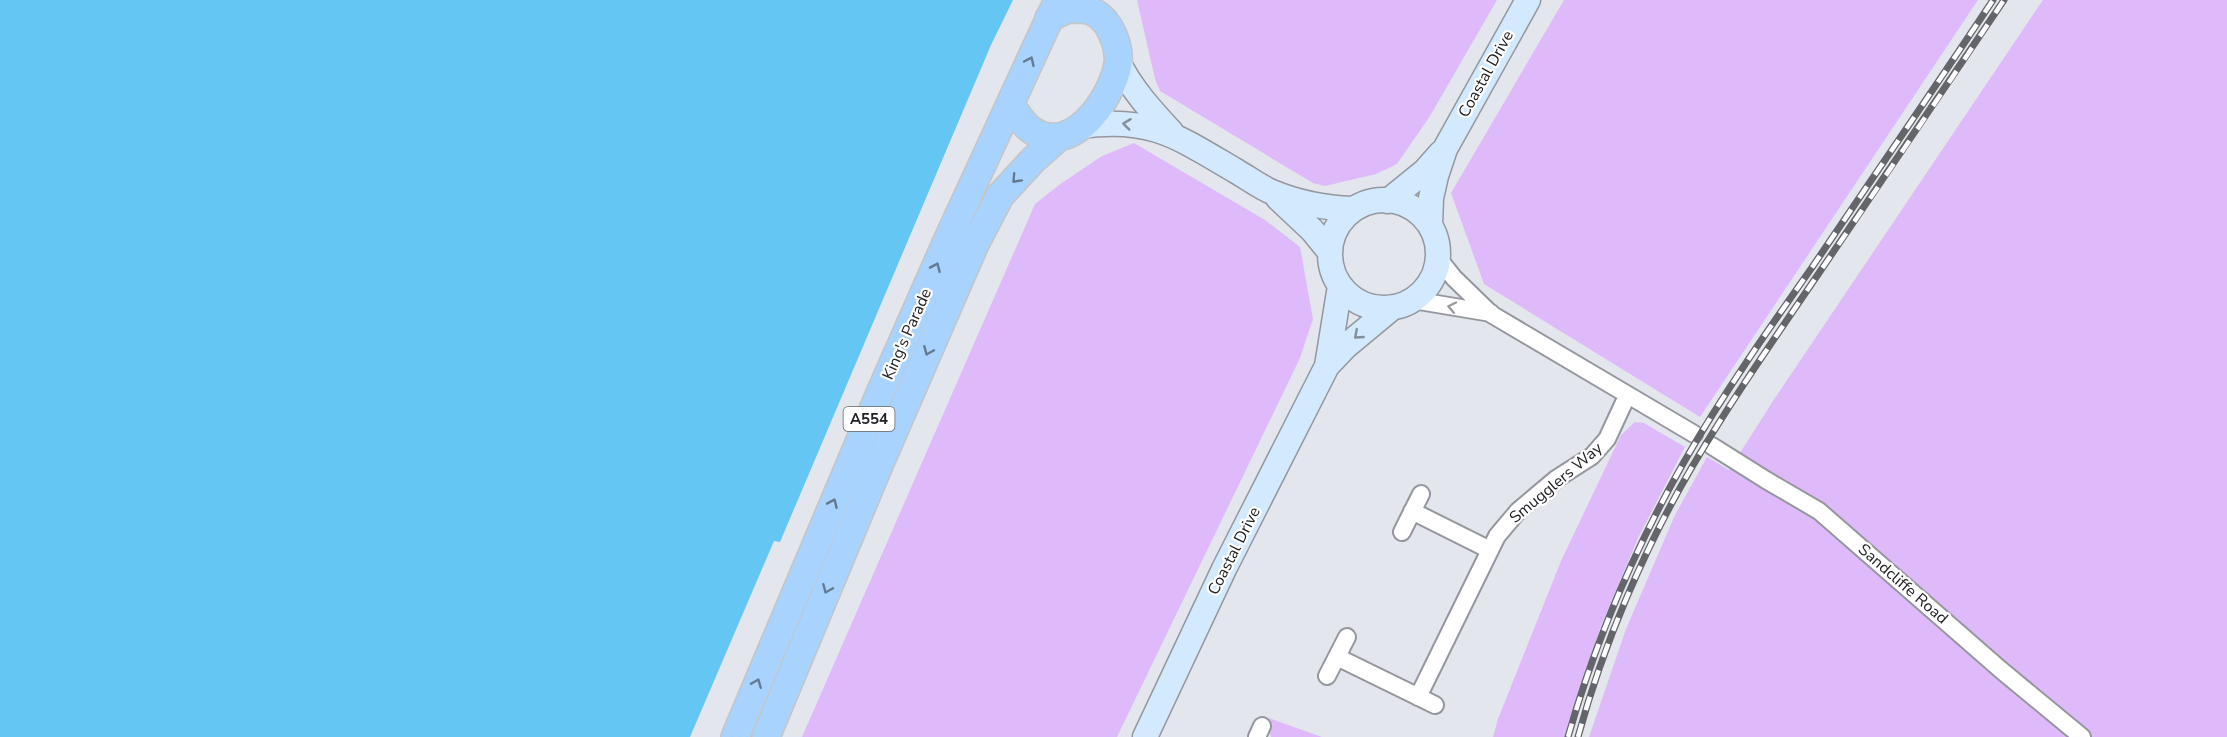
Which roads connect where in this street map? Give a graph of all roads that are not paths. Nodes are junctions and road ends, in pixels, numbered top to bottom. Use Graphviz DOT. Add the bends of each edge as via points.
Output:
graph roads {
  1 [pos="1528,0"];
  2 [pos="1054,9"];
  3 [pos="1103,10"];
  4 [pos="1118,62"];
  5 [pos="1010,104"];
  6 [pos="1069,132"];
  7 [pos="1173,134"];
  8 [pos="1445,149"];
  9 [pos="1272,192"];
  10 [pos="1388,201"];
  11 [pos="1353,209"];
  12 [pos="1430,225"];
  13 [pos="1330,252"];
  14 [pos="1438,258"];
  15 [pos="1340,286"];
  16 [pos="1403,304"];
  17 [pos="1491,314"];
  18 [pos="1327,366"];
  19 [pos="1627,396"];
  20 [pos="1694,434"];
  21 [pos="1712,446"];
  22 [pos="1421,494"];
  23 [pos="1412,511"];
  24 [pos="1402,532"];
  25 [pos="1490,550"];
  26 [pos="1347,637"];
  27 [pos="1337,657"];
  28 [pos="1328,676"];
  29 [pos="1418,697"];
  30 [pos="1435,705"];
  31 [pos="735,737"];
  32 [pos="766,737"];
  33 [pos="1145,737"];
  34 [pos="2082,737"];
  1 -- 8 [label="street, Coastal Drive"];
  2 -- 3 [label="main road, A554"];
  5 -- 2 [label="main road, King's Parade / A554, one-way"];
  3 -- 4 [label="main road, A554" via="1115,37"];
  4 -- 6 [label="main road, A554" via="1102,104"];
  4 -- 7 [label="street" via="1143,103"];
  5 -- 6 [label="main road" via="1030,130 1043,136"];
  31 -- 5 [label="main road, King's Parade / A554, one-way" via="827,516"];
  7 -- 6 [label="street, one-way" via="1120,123"];
  6 -- 32 [label="main road, King's Parade / A554, one-way" via="1033,160 1000,196 975,243"];
  7 -- 9 [label="street"];
  8 -- 10 [label="street, Coastal Drive"];
  8 -- 12 [label="street, Coastal Drive" via="1431,198"];
  9 -- 11 [label="street" via="1327,208"];
  9 -- 13 [label="street"];
  10 -- 11 [label="street" via="1369,202"];
  10 -- 12 [label="street" via="1407,205"];
  11 -- 13 [label="street" via="1338,226"];
  12 -- 14 [label="street" via="1436,237"];
  13 -- 15 [label="street" via="1333,274"];
  14 -- 16 [label="street" via="1432,280 1422,293"];
  14 -- 17 [label="street"];
  15 -- 16 [label="street" via="1368,306"];
  15 -- 18 [label="street, Coastal Drive"];
  17 -- 16 [label="street, one-way"];
  16 -- 18 [label="street, Coastal Drive, one-way" via="1346,346"];
  17 -- 19 [label="street"];
  18 -- 33 [label="street, Coastal Drive" via="1224,569"];
  19 -- 20 [label="street"];
  19 -- 25 [label="street, Smugglers Way" via="1607,440 1592,456 1556,479 1518,511"];
  21 -- 34 [label="street, Sandcliffe Road" via="1819,511"];
  22 -- 23 [label="street"];
  23 -- 24 [label="street"];
  23 -- 25 [label="street"];
  25 -- 29 [label="street, Smugglers Way"];
  26 -- 27 [label="street"];
  27 -- 28 [label="street"];
  27 -- 29 [label="street"];
  29 -- 30 [label="street"];
}
